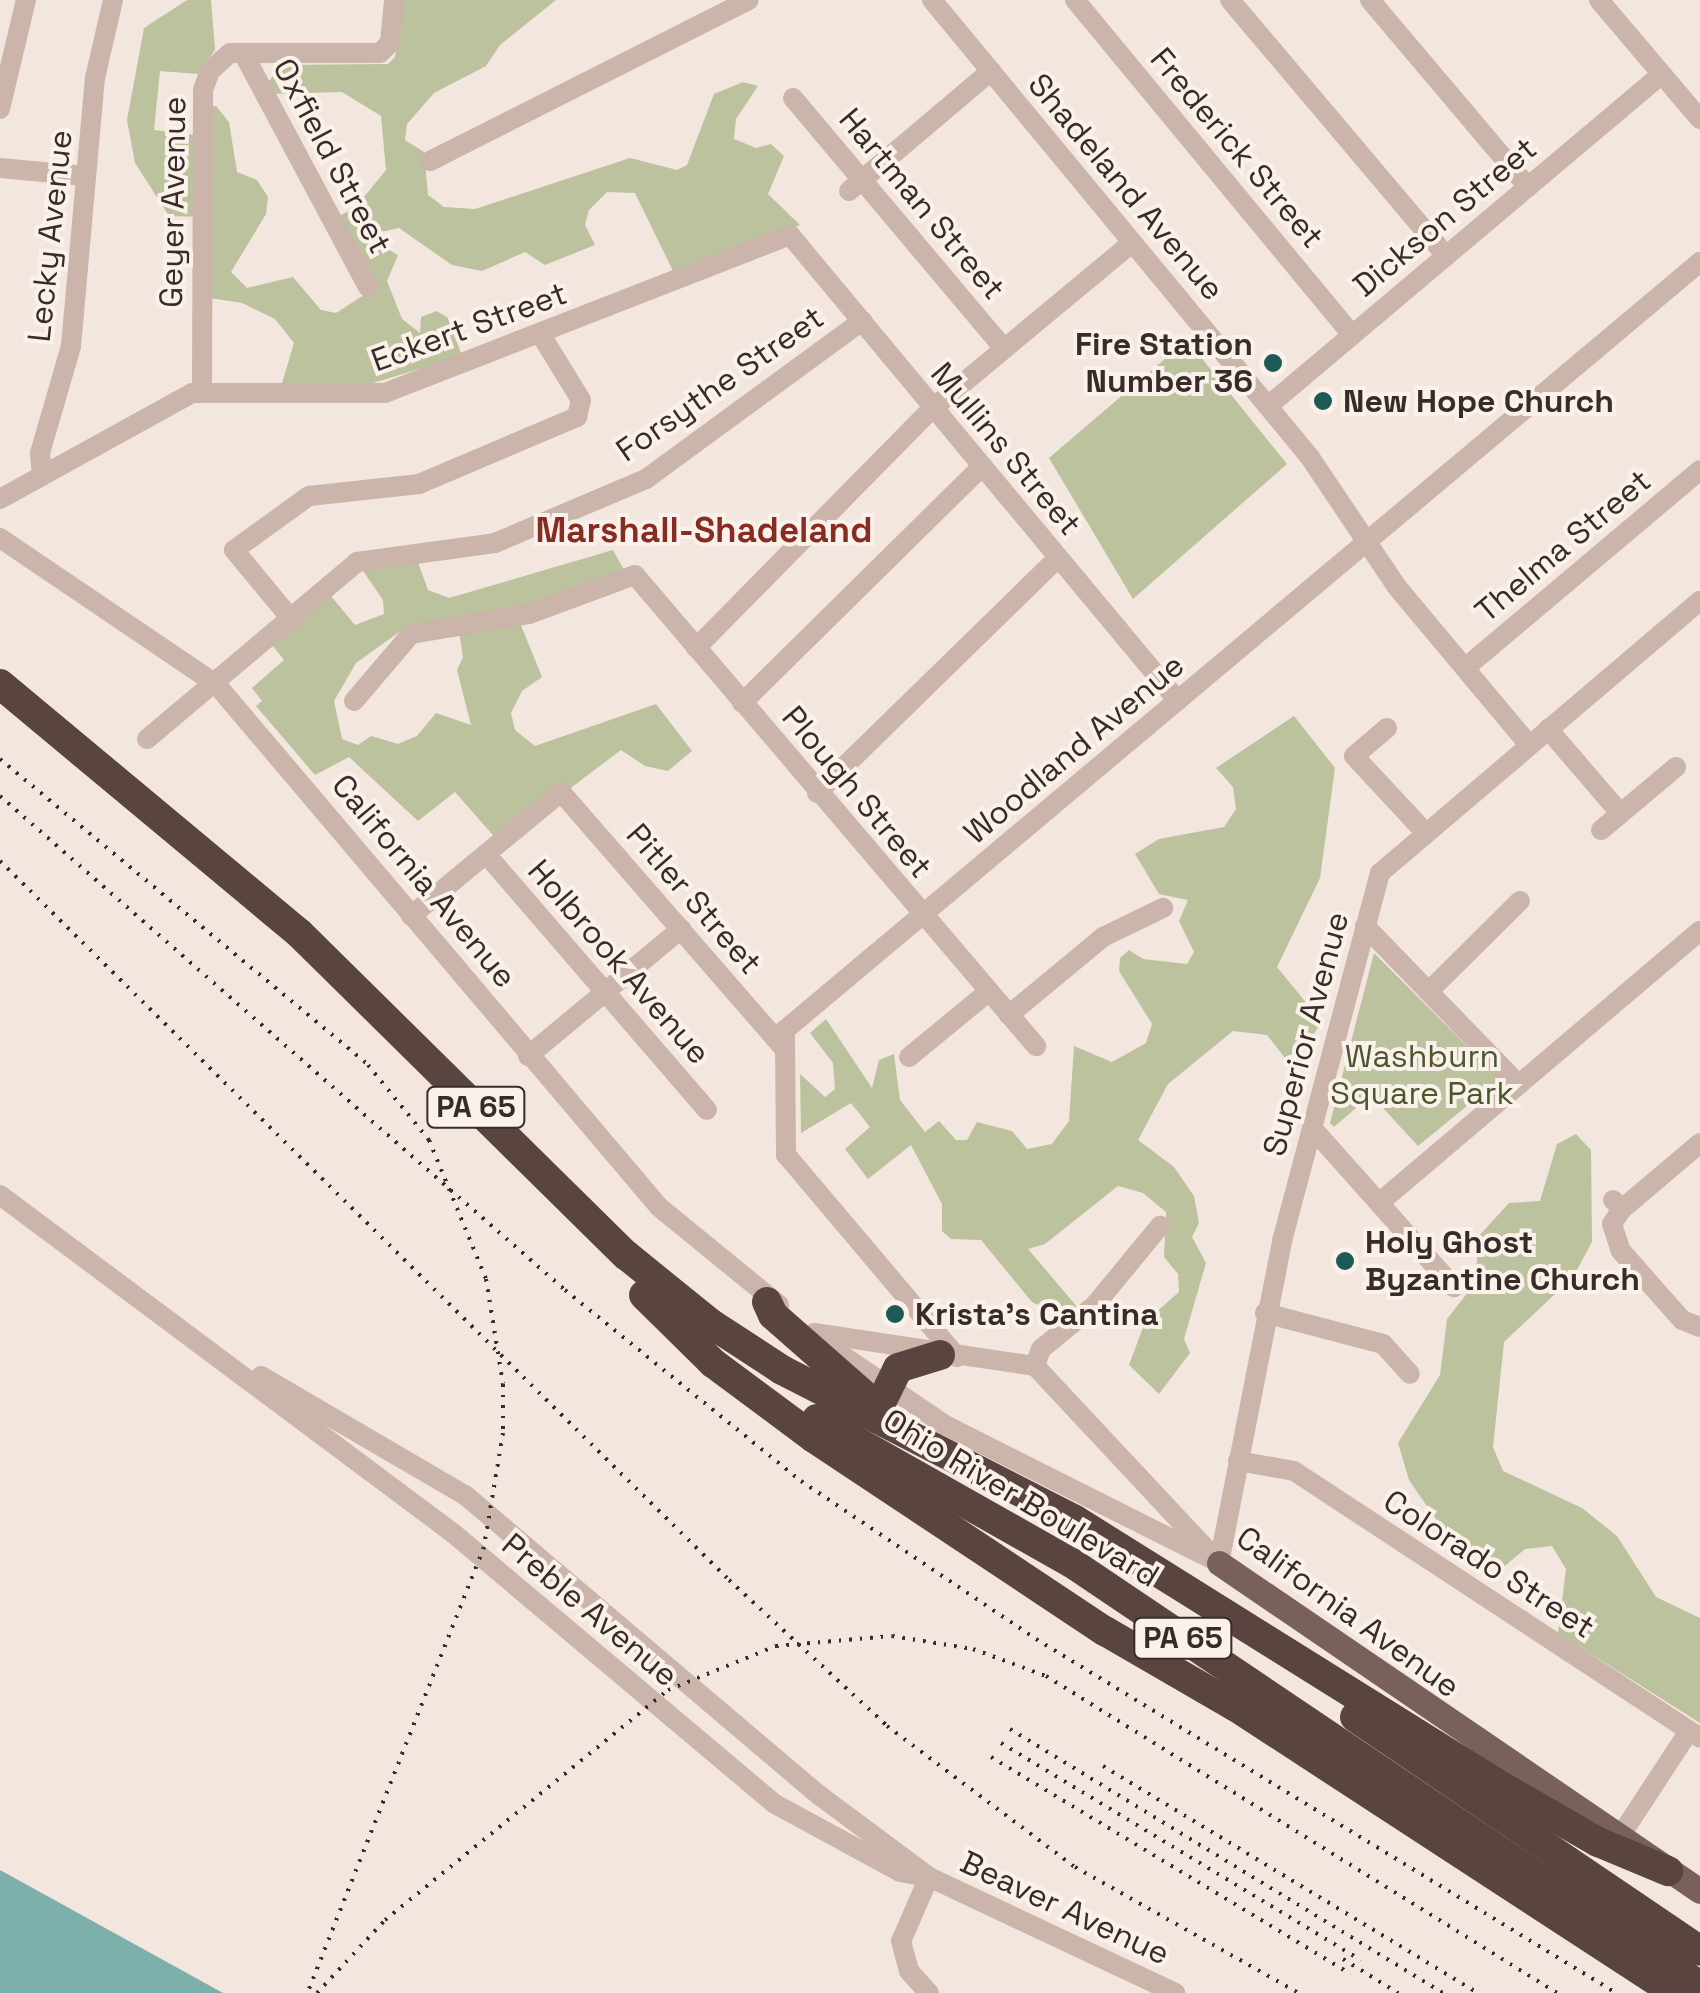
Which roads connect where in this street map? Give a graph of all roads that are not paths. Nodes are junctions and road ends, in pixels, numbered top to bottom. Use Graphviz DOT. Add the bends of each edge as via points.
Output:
graph roads {
  1 [pos="26,0"];
  2 [pos="113,0"];
  3 [pos="394,0"];
  4 [pos="750,0"];
  5 [pos="1075,0"];
  6 [pos="1230,0"];
  7 [pos="1370,0"];
  8 [pos="1599,0"];
  9 [pos="935,1"];
  10 [pos="243,53"];
  11 [pos="990,71"];
  12 [pos="1662,74"];
  13 [pos="793,98"];
  14 [pos="0,109"];
  15 [pos="1700,119"];
  16 [pos="430,161"];
  17 [pos="0,168"];
  18 [pos="86,176"];
  19 [pos="856,185"];
  20 [pos="1528,187"];
  21 [pos="790,234"];
  22 [pos="1132,242"];
  23 [pos="1446,256"];
  24 [pos="1700,262"];
  25 [pos="368,287"];
  26 [pos="862,321"];
  27 [pos="540,335"];
  28 [pos="1352,335"];
  29 [pos="1004,349"];
  30 [pos="202,392"];
  31 [pos="1268,406"];
  32 [pos="933,408"];
  33 [pos="981,467"];
  34 [pos="1700,470"];
  35 [pos="42,476"];
  36 [pos="0,499"];
  37 [pos="0,538"];
  38 [pos="1372,542"];
  39 [pos="1058,558"];
  40 [pos="1700,601"];
  41 [pos="292,620"];
  42 [pos="696,648"];
  43 [pos="1464,668"];
  44 [pos="0,684"];
  45 [pos="216,684"];
  46 [pos="354,701"];
  47 [pos="1178,701"];
  48 [pos="742,702"];
  49 [pos="15,711"];
  50 [pos="1387,728"];
  51 [pos="1548,729"];
  52 [pos="147,739"];
  53 [pos="1529,745"];
  54 [pos="1676,767"];
  55 [pos="818,793"];
  56 [pos="1620,813"];
  57 [pos="1600,830"];
  58 [pos="1424,831"];
  59 [pos="486,854"];
  60 [pos="1520,901"];
  61 [pos="1163,908"];
  62 [pos="410,916"];
  63 [pos="922,916"];
  64 [pos="1365,926"];
  65 [pos="681,929"];
  66 [pos="1700,931"];
  67 [pos="1428,990"];
  68 [pos="604,992"];
  69 [pos="988,992"];
  70 [pos="1009,1015"];
  71 [pos="782,1046"];
  72 [pos="1036,1046"];
  73 [pos="528,1056"];
  74 [pos="908,1058"];
  75 [pos="1520,1085"];
  76 [pos="707,1110"];
  77 [pos="1313,1129"];
  78 [pos="1700,1143"];
  79 [pos="0,1195"];
  80 [pos="1379,1202"];
  81 [pos="1160,1226"];
  82 [pos="1454,1287"];
  83 [pos="767,1302"];
  84 [pos="655,1306"];
  85 [pos="1265,1313"];
  86 [pos="1700,1327"];
  87 [pos="810,1332"];
  88 [pos="948,1356"];
  89 [pos="228,1359"];
  90 [pos="1035,1366"];
  91 [pos="1410,1374"];
  92 [pos="878,1398"];
  93 [pos="1238,1461"];
  94 [pos="956,1463"];
  95 [pos="465,1494"];
  96 [pos="1231,1498"];
  97 [pos="444,1526"];
  98 [pos="1190,1532"];
  99 [pos="1219,1563"];
  100 [pos="598,1608"];
  101 [pos="574,1636"];
  102 [pos="696,1691"];
  103 [pos="1236,1707"];
  104 [pos="673,1720"];
  105 [pos="1694,1734"];
  106 [pos="1619,1838"];
  107 [pos="1668,1871"];
  108 [pos="929,1877"];
  109 [pos="1700,1892"];
  110 [pos="1596,1944"];
  111 [pos="1700,1951"];
  112 [pos="1700,1986"];
  113 [pos="929,1993"];
  114 [pos="1175,1993"];
  115 [pos="1658,1993"];
  116 [pos="1675,1993"];
  1 -- 14 [label="street"];
  2 -- 18 [label="street, Lecky Avenue" via="95,78"];
  3 -- 10 [label="street" via="390,43 380,54"];
  4 -- 16 [label="street"];
  5 -- 28 [label="street, Frederick Street"];
  6 -- 23 [label="street"];
  7 -- 20 [label="street"];
  8 -- 12 [label="street"];
  9 -- 11 [label="street, Shadeland Avenue"];
  10 -- 25 [label="street, Oxfield Street"];
  10 -- 30 [label="street, Geyer Avenue" via="219,58 203,90"];
  11 -- 19 [label="street"];
  11 -- 22 [label="street, Shadeland Avenue"];
  12 -- 15 [label="street"];
  12 -- 20 [label="street, Dickson Street"];
  13 -- 19 [label="street, Hartman Street"];
  17 -- 18 [label="street"];
  18 -- 35 [label="street, Lecky Avenue" via="71,346 40,453"];
  19 -- 29 [label="street, Hartman Street"];
  20 -- 23 [label="street, Dickson Street"];
  21 -- 26 [label="street, Mullins Street"];
  21 -- 27 [label="street, Eckert Street"];
  22 -- 29 [label="street"];
  22 -- 31 [label="street, Shadeland Avenue"];
  23 -- 28 [label="street, Dickson Street"];
  24 -- 38 [label="street, Woodland Avenue"];
  26 -- 32 [label="street, Mullins Street"];
  26 -- 41 [label="street, Forsythe Street" via="646,479 496,543 357,562"];
  27 -- 30 [label="street, Eckert Street" via="368,396"];
  27 -- 41 [label="street" via="576,388 580,413 418,484 309,496 234,550"];
  28 -- 31 [label="street, Dickson Street"];
  29 -- 32 [label="street"];
  30 -- 35 [label="street, Eckert Street" via="139,417"];
  31 -- 38 [label="street, Shadeland Avenue"];
  32 -- 33 [label="street, Mullins Street"];
  32 -- 42 [label="street"];
  33 -- 39 [label="street, Mullins Street"];
  33 -- 48 [label="street"];
  34 -- 43 [label="street, Thelma Street"];
  35 -- 36 [label="street, Eckert Street"];
  37 -- 45 [label="street, California Avenue"];
  38 -- 43 [label="street, Shadeland Avenue" via="1397,588"];
  38 -- 47 [label="street, Woodland Avenue"];
  39 -- 47 [label="street, Mullins Street"];
  39 -- 55 [label="street"];
  40 -- 51 [label="street, Superior Avenue"];
  41 -- 45 [label="street, Forsythe Street"];
  42 -- 46 [label="street, Plough Street" via="635,575 529,614 411,634"];
  42 -- 48 [label="street, Plough Street"];
  43 -- 53 [label="street, Shadeland Avenue"];
  44 -- 49 [label="highway, PA 65"];
  45 -- 52 [label="street, Forsythe Street"];
  45 -- 62 [label="street, California Avenue"];
  47 -- 63 [label="street, Woodland Avenue"];
  48 -- 55 [label="street, Plough Street"];
  49 -- 84 [label="highway, PA 65" via="322,976"];
  49 -- 94 [label="highway, PA 65" via="298,933 680,1302 782,1370"];
  50 -- 58 [label="street" via="1354,756"];
  51 -- 53 [label="street, Superior Avenue"];
  51 -- 56 [label="street"];
  53 -- 58 [label="street, Superior Avenue"];
  54 -- 56 [label="street"];
  55 -- 63 [label="street, Plough Street"];
  56 -- 57 [label="street"];
  58 -- 64 [label="street, Superior Avenue" via="1380,873"];
  59 -- 62 [label="street"];
  59 -- 65 [label="street, Pitler Street" via="561,792"];
  59 -- 68 [label="street, Holbrook Avenue"];
  60 -- 67 [label="street"];
  61 -- 70 [label="street" via="1103,937"];
  62 -- 73 [label="street, California Avenue"];
  63 -- 69 [label="street, Plough Street"];
  63 -- 71 [label="street, Woodland Avenue" via="789,1027"];
  64 -- 67 [label="street"];
  64 -- 77 [label="street, Superior Avenue"];
  65 -- 68 [label="street"];
  65 -- 71 [label="street, Pitler Street"];
  66 -- 75 [label="street"];
  67 -- 75 [label="street"];
  68 -- 73 [label="street"];
  68 -- 76 [label="street, Holbrook Avenue"];
  69 -- 70 [label="street, Plough Street"];
  69 -- 74 [label="street"];
  70 -- 72 [label="street, Plough Street"];
  71 -- 88 [label="street" via="786,1155"];
  73 -- 83 [label="street, California Avenue" via="659,1207"];
  75 -- 80 [label="street"];
  77 -- 80 [label="street"];
  77 -- 85 [label="street, Superior Avenue"];
  78 -- 86 [label="street" via="1617,1204 1612,1224 1620,1251 1682,1320"];
  79 -- 89 [label="street, Preble Avenue"];
  80 -- 82 [label="street"];
  81 -- 90 [label="street" via="1094,1306 1042,1349"];
  83 -- 87 [label="street, California Avenue" via="783,1306"];
  83 -- 92 [label="highway" via="773,1315"];
  84 -- 103 [label="highway" via="712,1364 814,1438 1105,1632"];
  84 -- 112 [label="highway, Ohio River Boulevard / PA 65" via="800,1409 1072,1563"];
  85 -- 91 [label="street" via="1384,1344"];
  85 -- 93 [label="street, Superior Avenue"];
  87 -- 88 [label="street"];
  87 -- 92 [label="street, California Avenue"];
  88 -- 90 [label="street"];
  88 -- 92 [label="highway" via="898,1368"];
  89 -- 95 [label="street, Preble Avenue"];
  89 -- 97 [label="street, Preble Avenue"];
  90 -- 98 [label="street, California Avenue"];
  92 -- 99 [label="street, California Avenue"];
  92 -- 103 [label="highway" via="944,1496 1002,1545"];
  93 -- 96 [label="street, Superior Avenue"];
  93 -- 105 [label="street, Colorado Street" via="1294,1472"];
  94 -- 107 [label="highway" via="1075,1520 1494,1782 1598,1842"];
  94 -- 111 [label="highway, Ohio River Boulevard / PA 65" via="1132,1568"];
  95 -- 97 [label="street"];
  95 -- 100 [label="street, Preble Avenue"];
  96 -- 98 [label="street" via="1212,1523"];
  96 -- 99 [label="street, Superior Avenue"];
  97 -- 101 [label="street, Preble Avenue"];
  98 -- 99 [label="street, California Avenue"];
  99 -- 106 [label="main road, California Avenue"];
  100 -- 101 [label="street"];
  100 -- 102 [label="street, Preble Avenue"];
  101 -- 104 [label="street, Preble Avenue"];
  102 -- 104 [label="street"];
  102 -- 108 [label="street, Preble Avenue" via="818,1795"];
  103 -- 110 [label="highway"];
  104 -- 108 [label="street, Preble Avenue" via="775,1804 900,1872"];
  105 -- 106 [label="street"];
  106 -- 107 [label="main road, California Avenue"];
  107 -- 109 [label="main road, California Avenue"];
  108 -- 113 [label="street" via="901,1942 909,1971"];
  108 -- 114 [label="street, Beaver Avenue"];
  110 -- 115 [label="highway"];
  110 -- 116 [label="highway"];
}
